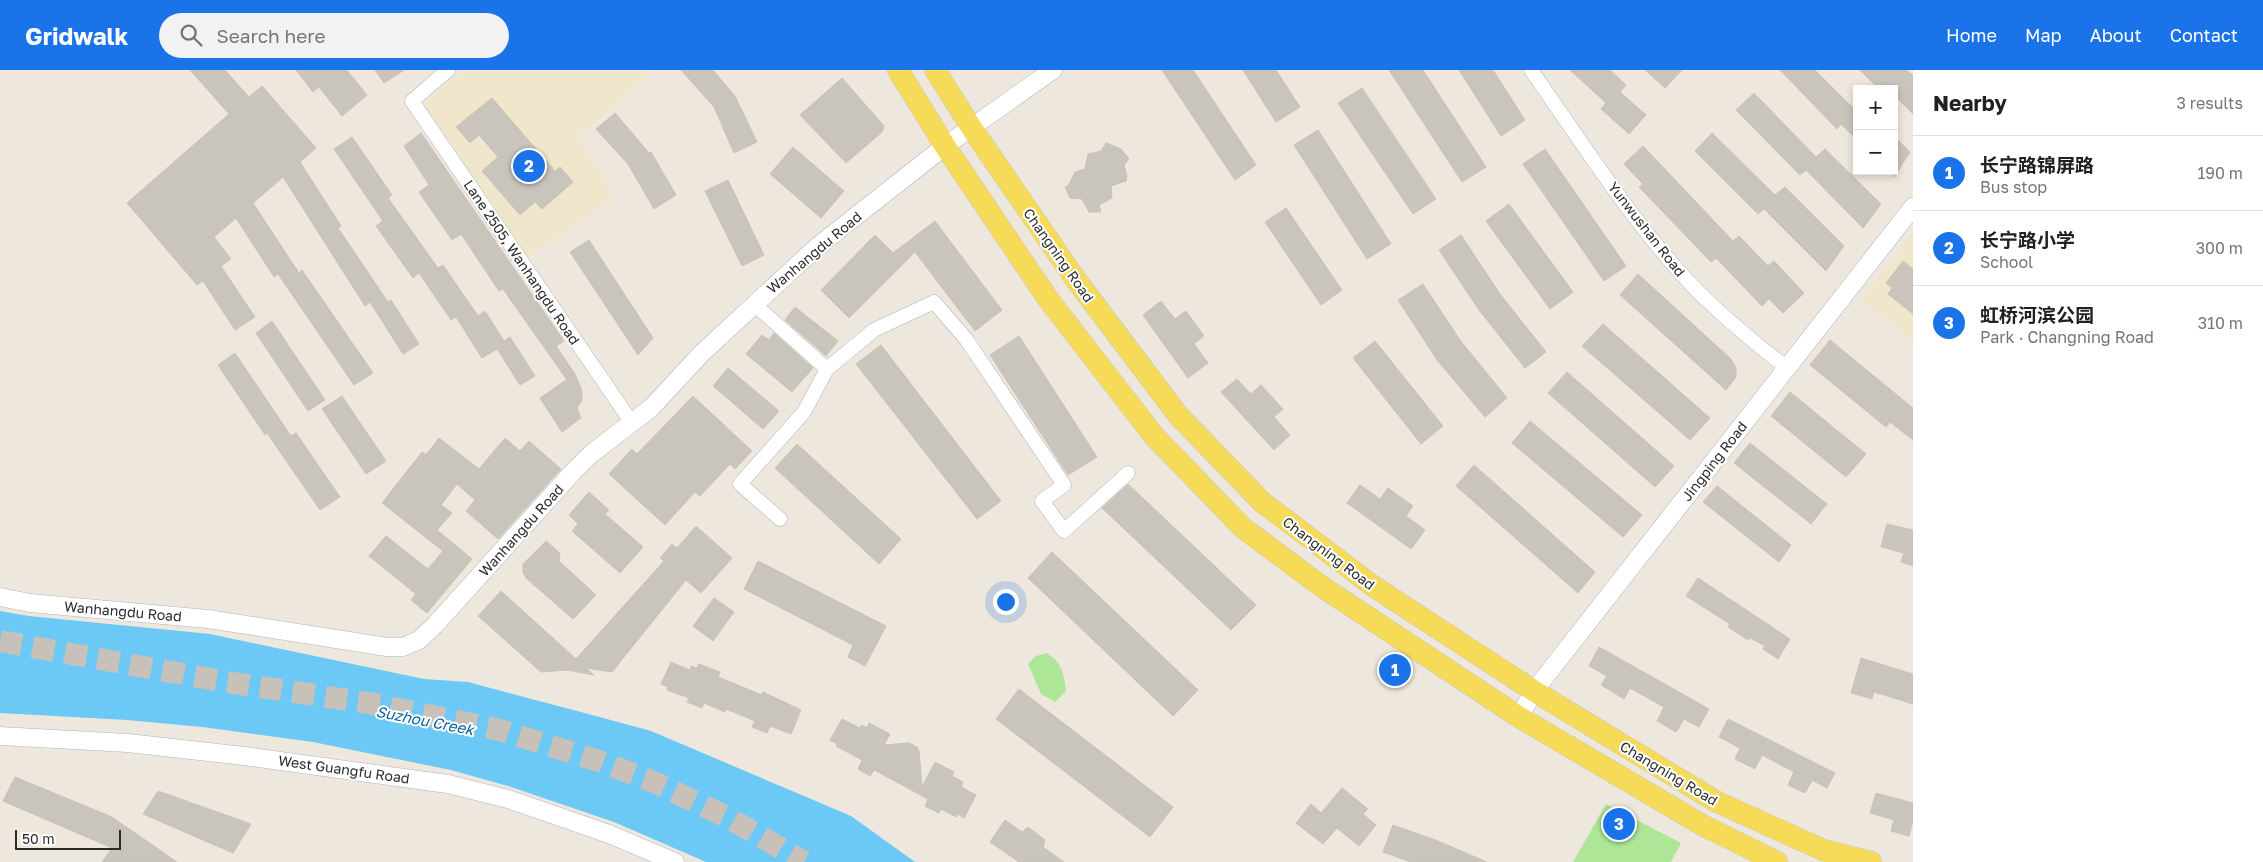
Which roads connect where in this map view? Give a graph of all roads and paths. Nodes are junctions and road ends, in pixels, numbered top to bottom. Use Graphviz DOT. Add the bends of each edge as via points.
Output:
graph roads {
  1 [pos="448,70"];
  2 [pos="898,70"];
  3 [pos="935,70"];
  4 [pos="1053,70"];
  5 [pos="1531,70"];
  6 [pos="971,128"];
  7 [pos="945,146"];
  8 [pos="1913,207"];
  9 [pos="754,304"];
  10 [pos="827,368"];
  11 [pos="1787,368"];
  12 [pos="632,423"];
  13 [pos="1128,473"];
  14 [pos="780,519"];
  15 [pos="0,597"];
  16 [pos="1534,691"];
  17 [pos="1520,717"];
  18 [pos="0,736"];
  19 [pos="675,862"];
  20 [pos="1777,862"];
  21 [pos="1871,862"];
  1 -- 12 [label="street, Lane 2505, Wanhangdu Road" via="412,101"];
  2 -- 7 [label="main road, Changning Road"];
  3 -- 6 [label="main road, Changning Road"];
  4 -- 6 [label="street, Wanhangdu Road"];
  5 -- 11 [label="street, Yunwushan Road" via="1605,176 1688,280 1747,337"];
  6 -- 7 [label="street, Wanhangdu Road"];
  6 -- 16 [label="main road, Changning Road" via="1076,280 1178,415 1262,502 1373,586"];
  7 -- 9 [label="street, Wanhangdu Road" via="818,246"];
  7 -- 17 [label="main road, Changning Road" via="1048,299 1154,436 1243,528 1321,586"];
  8 -- 11 [label="street, Jingping Road"];
  9 -- 10 [label="street"];
  9 -- 12 [label="street, Wanhangdu Road" via="651,408"];
  10 -- 13 [label="street" via="874,330 934,302 966,339 1064,485 1042,501 1064,531"];
  10 -- 14 [label="street" via="804,412 740,484"];
  11 -- 16 [label="street, Jingping Road"];
  12 -- 15 [label="street, Wanhangdu Road" via="572,473 420,640 403,647 371,646 208,619 30,603"];
  16 -- 17 [label="street, Jingping Road"];
  16 -- 21 [label="main road, Changning Road" via="1717,802 1823,850"];
  17 -- 20 [label="main road, Changning Road" via="1704,826"];
  18 -- 19 [label="street, West Guangfu Road" via="128,743 448,784 508,799"];
}
